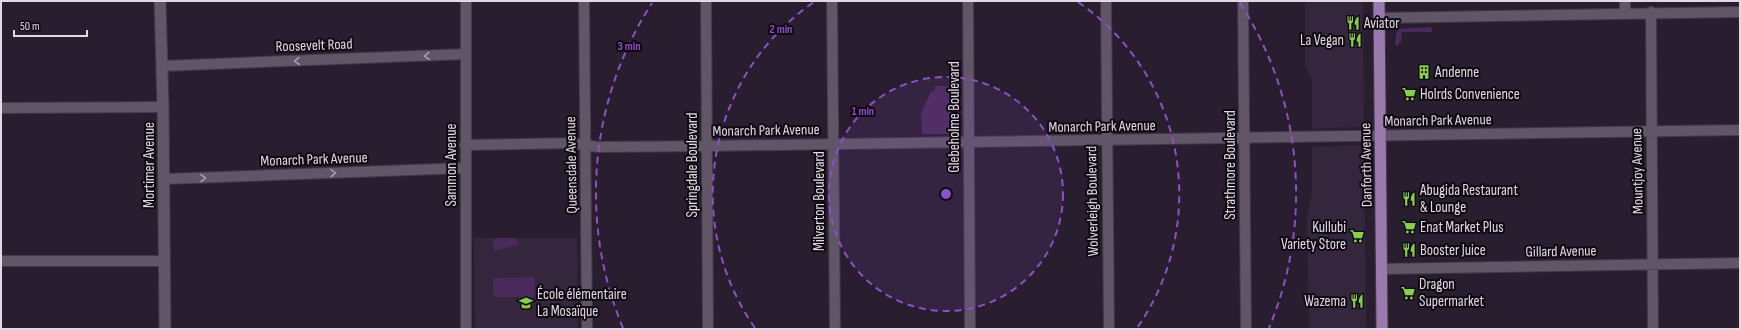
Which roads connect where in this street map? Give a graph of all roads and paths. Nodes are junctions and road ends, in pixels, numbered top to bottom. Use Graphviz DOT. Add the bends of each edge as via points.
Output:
graph roads {
  1 [pos="160,1"];
  2 [pos="466,1"];
  3 [pos="584,1"];
  4 [pos="706,1"];
  5 [pos="832,1"];
  6 [pos="968,1"];
  7 [pos="1106,1"];
  8 [pos="1244,1"];
  9 [pos="1379,1"];
  10 [pos="1625,1"];
  11 [pos="1651,12"];
  12 [pos="1740,12"];
  13 [pos="1625,13"];
  14 [pos="1379,18"];
  15 [pos="466,54"];
  16 [pos="162,66"];
  17 [pos="163,107"];
  18 [pos="1,108"];
  19 [pos="1740,130"];
  20 [pos="1652,132"];
  21 [pos="1380,136"];
  22 [pos="1245,139"];
  23 [pos="1106,140"];
  24 [pos="969,142"];
  25 [pos="833,144"];
  26 [pos="465,145"];
  27 [pos="586,145"];
  28 [pos="707,146"];
  29 [pos="465,168"];
  30 [pos="164,179"];
  31 [pos="164,261"];
  32 [pos="1,262"];
  33 [pos="1740,263"];
  34 [pos="1653,264"];
  35 [pos="1382,269"];
  36 [pos="165,329"];
  37 [pos="466,329"];
  38 [pos="587,329"];
  39 [pos="708,329"];
  40 [pos="835,329"];
  41 [pos="970,329"];
  42 [pos="1109,329"];
  43 [pos="1246,329"];
  44 [pos="1382,329"];
  45 [pos="1653,329"];
  1 -- 16 [label="street, Mortimer Avenue"];
  2 -- 15 [label="street, Sammon Avenue"];
  3 -- 27 [label="street, Queensdale Avenue"];
  4 -- 28 [label="street, Springdale Boulevard"];
  5 -- 25 [label="street, Milverton Boulevard"];
  6 -- 24 [label="street, Glebeholme Boulevard"];
  7 -- 23 [label="street, Wolverleigh Boulevard"];
  8 -- 22 [label="street, Strathmore Boulevard"];
  9 -- 14 [label="main road, Danforth Avenue"];
  10 -- 13 [label="street"];
  11 -- 12 [label="street"];
  11 -- 13 [label="street"];
  11 -- 20 [label="street, Mountjoy Avenue"];
  13 -- 14 [label="street"];
  14 -- 21 [label="main road, Danforth Avenue"];
  15 -- 16 [label="street, Roosevelt Road, one-way"];
  15 -- 26 [label="street, Sammon Avenue"];
  16 -- 17 [label="street, Mortimer Avenue"];
  17 -- 18 [label="street"];
  17 -- 30 [label="street, Mortimer Avenue"];
  19 -- 20 [label="street, Monarch Park Avenue"];
  20 -- 21 [label="street, Monarch Park Avenue"];
  20 -- 34 [label="street, Mountjoy Avenue"];
  21 -- 22 [label="street, Monarch Park Avenue"];
  21 -- 35 [label="main road, Danforth Avenue"];
  22 -- 23 [label="street, Monarch Park Avenue"];
  22 -- 43 [label="street, Strathmore Boulevard"];
  23 -- 24 [label="street, Monarch Park Avenue"];
  23 -- 42 [label="street, Wolverleigh Boulevard"];
  24 -- 25 [label="street, Monarch Park Avenue"];
  24 -- 41 [label="street, Glebeholme Boulevard"];
  25 -- 28 [label="street, Monarch Park Avenue"];
  25 -- 40 [label="street, Milverton Boulevard"];
  26 -- 27 [label="street, Monarch Park Avenue"];
  26 -- 29 [label="street, Sammon Avenue"];
  27 -- 28 [label="street, Monarch Park Avenue"];
  27 -- 38 [label="street, Queensdale Avenue"];
  28 -- 39 [label="street, Springdale Boulevard"];
  30 -- 29 [label="street, Monarch Park Avenue, one-way"];
  29 -- 37 [label="street, Sammon Avenue"];
  30 -- 31 [label="street, Mortimer Avenue"];
  31 -- 32 [label="street"];
  31 -- 36 [label="street, Mortimer Avenue"];
  33 -- 34 [label="street, Gillard Avenue"];
  34 -- 35 [label="street, Gillard Avenue"];
  34 -- 45 [label="street, Mountjoy Avenue"];
  35 -- 44 [label="main road, Danforth Avenue"];
}
